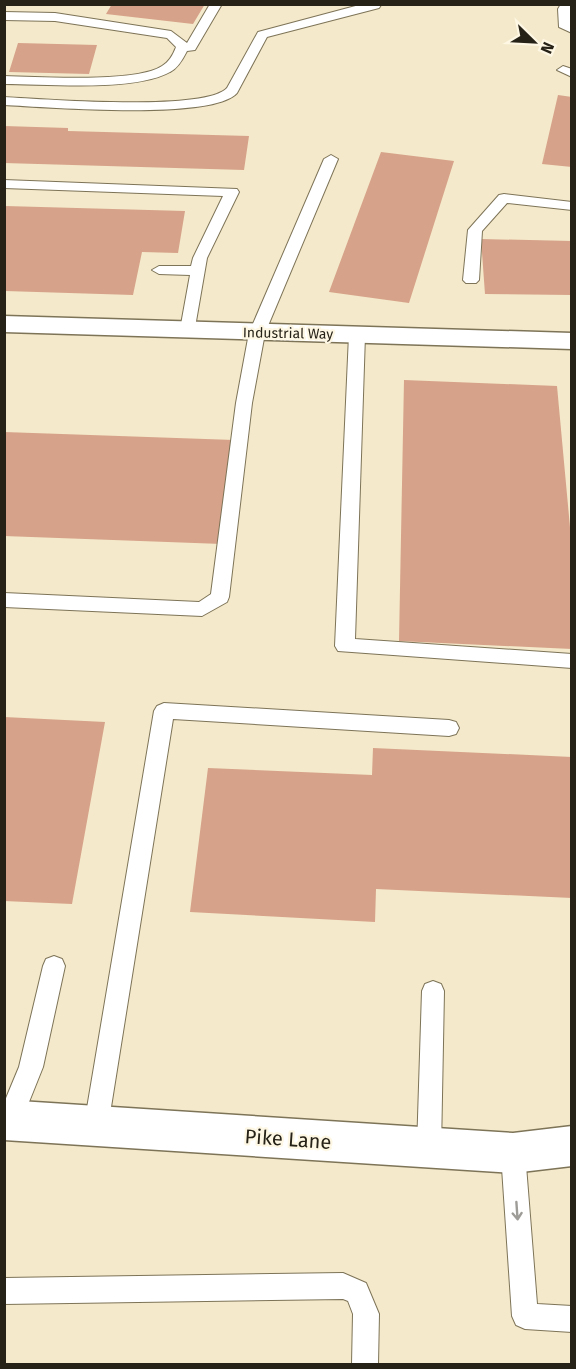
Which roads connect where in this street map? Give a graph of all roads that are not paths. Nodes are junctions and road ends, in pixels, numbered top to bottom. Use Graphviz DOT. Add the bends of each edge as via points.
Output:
graph roads {
  1 [pos="64,4"];
  2 [pos="216,4"];
  3 [pos="567,4"];
  4 [pos="375,5"];
  5 [pos="4,16"];
  6 [pos="55,17"];
  7 [pos="572,29"];
  8 [pos="182,47"];
  9 [pos="4,80"];
  10 [pos="4,101"];
  11 [pos="331,159"];
  12 [pos="4,184"];
  13 [pos="572,206"];
  14 [pos="159,270"];
  15 [pos="198,271"];
  16 [pos="471,280"];
  17 [pos="4,324"];
  18 [pos="188,330"];
  19 [pos="257,333"];
  20 [pos="357,334"];
  21 [pos="572,341"];
  22 [pos="4,600"];
  23 [pos="572,661"];
  24 [pos="448,728"];
  25 [pos="54,966"];
  26 [pos="433,991"];
  27 [pos="6,1125"];
  28 [pos="96,1126"];
  29 [pos="572,1146"];
  30 [pos="429,1149"];
  31 [pos="513,1153"];
  32 [pos="4,1291"];
  33 [pos="572,1319"];
  34 [pos="365,1365"];
  1 -- 6 [label="lane"];
  2 -- 8 [label="lane" via="191,47"];
  3 -- 7 [label="lane" via="565,27"];
  4 -- 10 [label="lane" via="262,35 231,93 219,101 148,105"];
  5 -- 6 [label="lane"];
  6 -- 8 [label="lane" via="171,35"];
  8 -- 9 [label="lane" via="178,59 165,70 142,78"];
  11 -- 19 [label="lane"];
  12 -- 15 [label="lane" via="232,192 200,258"];
  13 -- 16 [label="lane" via="504,198 475,230"];
  14 -- 15 [label="lane"];
  15 -- 18 [label="lane"];
  17 -- 18 [label="street, Industrial Way"];
  18 -- 19 [label="street, Industrial Way"];
  19 -- 20 [label="street, Industrial Way"];
  19 -- 22 [label="lane" via="244,404 220,597 202,609"];
  20 -- 21 [label="street, Industrial Way"];
  20 -- 23 [label="lane" via="345,646"];
  24 -- 28 [label="lane" via="164,711"];
  25 -- 27 [label="lane" via="31,1067"];
  26 -- 30 [label="lane"];
  27 -- 28 [label="street, Pike Lane"];
  28 -- 30 [label="street, Pike Lane"];
  29 -- 31 [label="street, Pike Lane"];
  30 -- 31 [label="street, Pike Lane"];
  31 -- 33 [label="lane, one-way" via="525,1316"];
  32 -- 34 [label="lane" via="343,1286 357,1292 366,1314"];
}
